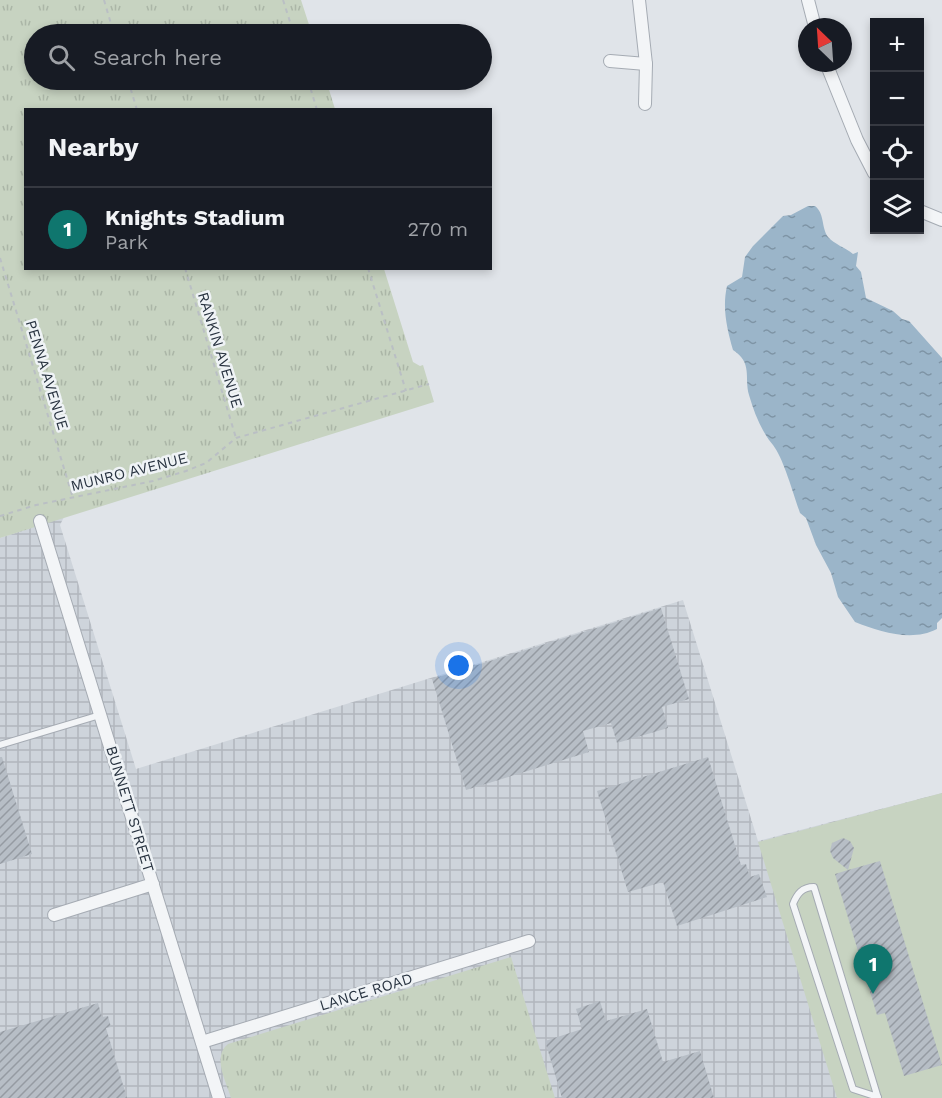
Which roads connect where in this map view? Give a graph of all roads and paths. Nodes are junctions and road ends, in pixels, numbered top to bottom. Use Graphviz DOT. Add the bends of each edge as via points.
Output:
graph roads {
  1 [pos="104,0"];
  2 [pos="283,0"];
  3 [pos="639,0"];
  4 [pos="808,0"];
  5 [pos="813,18"];
  6 [pos="111,24"];
  7 [pos="291,24"];
  8 [pos="610,61"];
  9 [pos="646,64"];
  10 [pos="830,72"];
  11 [pos="131,90"];
  12 [pos="311,90"];
  13 [pos="645,104"];
  14 [pos="136,108"];
  15 [pos="316,108"];
  16 [pos="870,165"];
  17 [pos="924,213"];
  18 [pos="942,220"];
  19 [pos="0,258"];
  20 [pos="186,270"];
  21 [pos="369,270"];
  22 [pos="429,384"];
  23 [pos="406,391"];
  24 [pos="236,438"];
  25 [pos="73,498"];
  26 [pos="0,516"];
  27 [pos="40,521"];
  28 [pos="101,714"];
  29 [pos="0,745"];
  30 [pos="153,884"];
  31 [pos="54,915"];
  32 [pos="529,941"];
  33 [pos="202,1042"];
  34 [pos="219,1098"];
  35 [pos="878,1098"];
  1 -- 6 [label="path"];
  2 -- 7 [label="path"];
  3 -- 9 [label="street"];
  4 -- 5 [label="street"];
  8 -- 9 [label="street"];
  9 -- 13 [label="street"];
  10 -- 16 [label="street"];
  11 -- 14 [label="path"];
  12 -- 15 [label="path"];
  17 -- 18 [label="street"];
  19 -- 25 [label="path, PENNA AVENUE"];
  20 -- 24 [label="path, RANKIN AVENUE"];
  21 -- 23 [label="path"];
  22 -- 23 [label="path, MUNRO AVENUE"];
  23 -- 24 [label="path, MUNRO AVENUE"];
  24 -- 25 [label="path, MUNRO AVENUE" via="206,463 186,471"];
  25 -- 26 [label="path, MUNRO AVENUE"];
  27 -- 28 [label="street, BUNNETT STREET"];
  28 -- 29 [label="lane"];
  28 -- 30 [label="street, BUNNETT STREET"];
  30 -- 31 [label="street"];
  30 -- 33 [label="street, BUNNETT STREET"];
  32 -- 33 [label="street, LANCE ROAD"];
  33 -- 34 [label="street, BUNNETT STREET"];
  35 -- 35 [label="lane" via="814,887 808,887 793,904 853,1089"];
}
